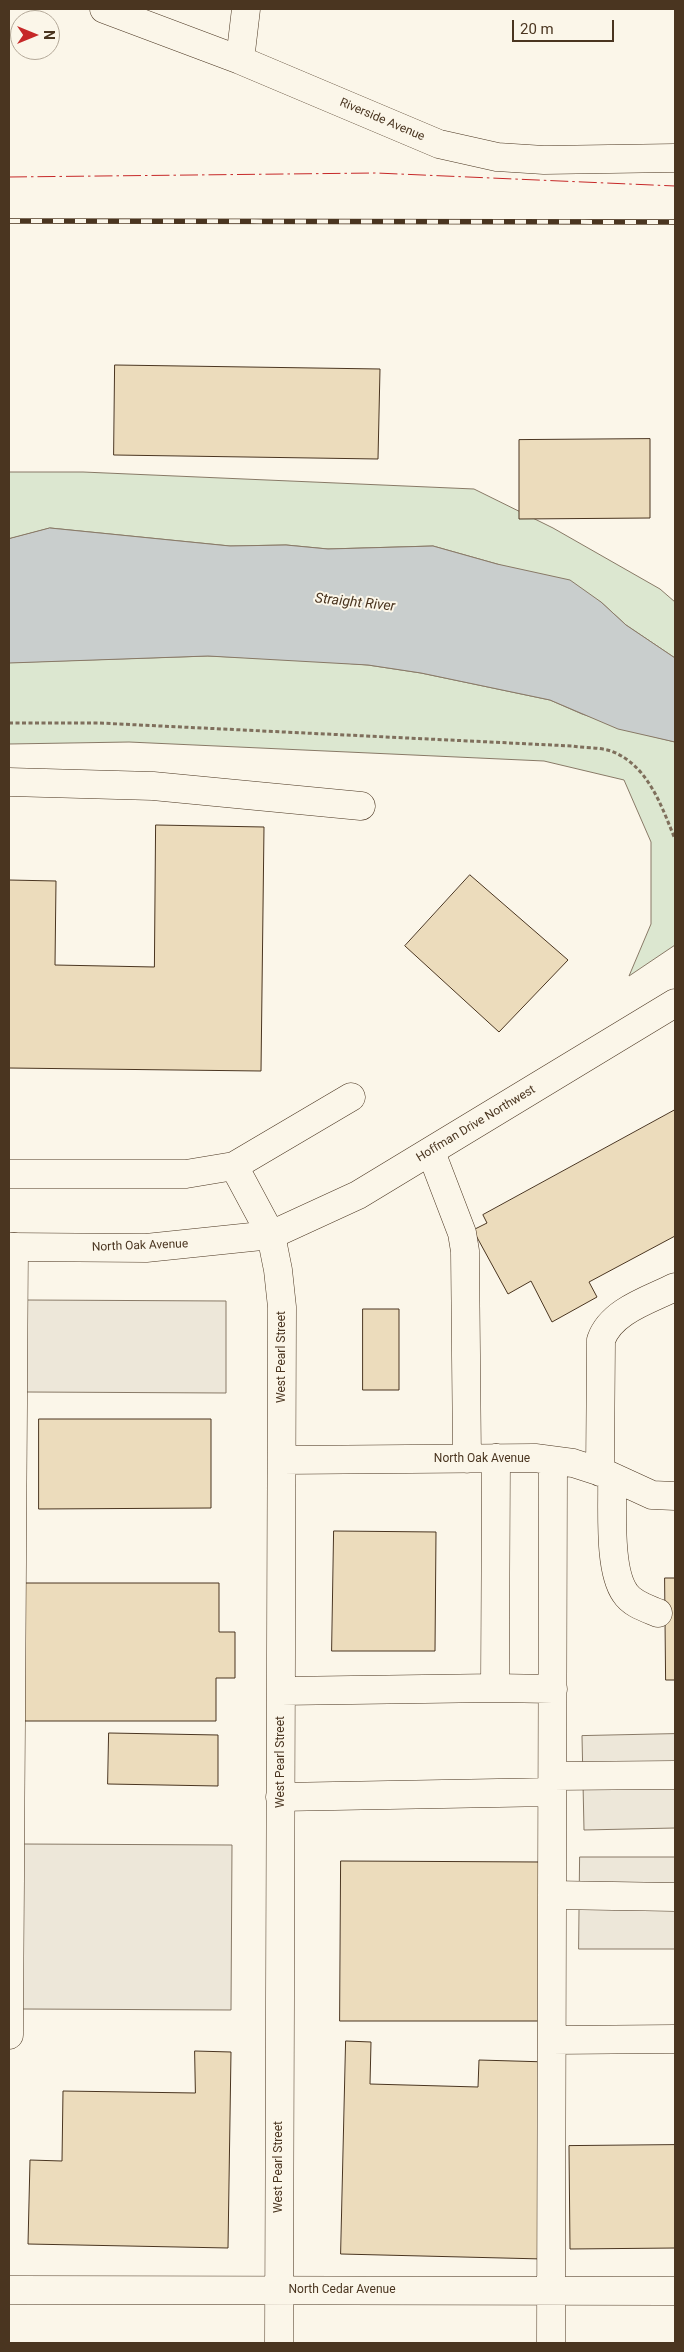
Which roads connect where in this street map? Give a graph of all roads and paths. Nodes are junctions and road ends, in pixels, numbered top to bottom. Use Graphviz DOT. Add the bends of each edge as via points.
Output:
graph roads {
  1 [pos="104,9"];
  2 [pos="246,9"];
  3 [pos="240,60"];
  4 [pos="675,158"];
  5 [pos="9,723"];
  6 [pos="9,782"];
  7 [pos="361,806"];
  8 [pos="675,839"];
  9 [pos="675,1003"];
  10 [pos="351,1097"];
  11 [pos="431,1152"];
  12 [pos="234,1166"];
  13 [pos="9,1174"];
  14 [pos="271,1235"];
  15 [pos="12,1247"];
  16 [pos="675,1287"];
  17 [pos="496,1458"];
  18 [pos="466,1459"];
  19 [pos="282,1460"];
  20 [pos="553,1461"];
  21 [pos="606,1474"];
  22 [pos="675,1496"];
  23 [pos="658,1613"];
  24 [pos="494,1688"];
  25 [pos="553,1689"];
  26 [pos="281,1691"];
  27 [pos="675,1775"];
  28 [pos="552,1784"];
  29 [pos="280,1797"];
  30 [pos="552,1896"];
  31 [pos="675,1897"];
  32 [pos="9,2035"];
  33 [pos="675,2039"];
  34 [pos="552,2040"];
  35 [pos="9,2290"];
  36 [pos="279,2290"];
  37 [pos="551,2290"];
  38 [pos="675,2291"];
  39 [pos="279,2343"];
  40 [pos="551,2343"];
  1 -- 3 [label="street, Riverside Avenue"];
  2 -- 3 [label="street"];
  3 -- 4 [label="street, Riverside Avenue" via="439,144 474,153 544,160"];
  5 -- 8 [label="path" via="99,723 572,746 610,751 633,763 646,777"];
  6 -- 7 [label="street" via="152,786"];
  9 -- 11 [label="street, Hoffman Drive Northwest"];
  10 -- 12 [label="street"];
  11 -- 14 [label="street, Hoffman Drive Northwest" via="358,1195"];
  11 -- 18 [label="street" via="462,1233 465,1251"];
  12 -- 13 [label="street" via="186,1174"];
  12 -- 14 [label="street, West Pearl Street"];
  14 -- 15 [label="street, North Oak Avenue" via="146,1248"];
  14 -- 19 [label="street, West Pearl Street" via="282,1307"];
  15 -- 32 [label="street"];
  16 -- 21 [label="street" via="613,1319 605,1328 601,1340"];
  17 -- 18 [label="street, North Oak Avenue"];
  17 -- 20 [label="street, North Oak Avenue"];
  17 -- 24 [label="street"];
  18 -- 19 [label="street, North Oak Avenue"];
  19 -- 26 [label="street, West Pearl Street"];
  20 -- 21 [label="street, North Oak Avenue" via="573,1463"];
  20 -- 25 [label="street"];
  21 -- 22 [label="street, North Oak Avenue" via="652,1496"];
  21 -- 23 [label="street" via="616,1575 625,1593 638,1605"];
  24 -- 25 [label="street"];
  24 -- 26 [label="street"];
  25 -- 28 [label="street"];
  26 -- 29 [label="street, West Pearl Street"];
  27 -- 28 [label="street"];
  28 -- 29 [label="street"];
  28 -- 30 [label="street"];
  29 -- 36 [label="street, West Pearl Street"];
  30 -- 31 [label="street"];
  30 -- 34 [label="street"];
  33 -- 34 [label="street"];
  34 -- 37 [label="street"];
  35 -- 36 [label="street, North Cedar Avenue"];
  36 -- 37 [label="street, North Cedar Avenue"];
  36 -- 39 [label="street, West Pearl Street"];
  37 -- 38 [label="street, North Cedar Avenue"];
  37 -- 40 [label="street"];
}
